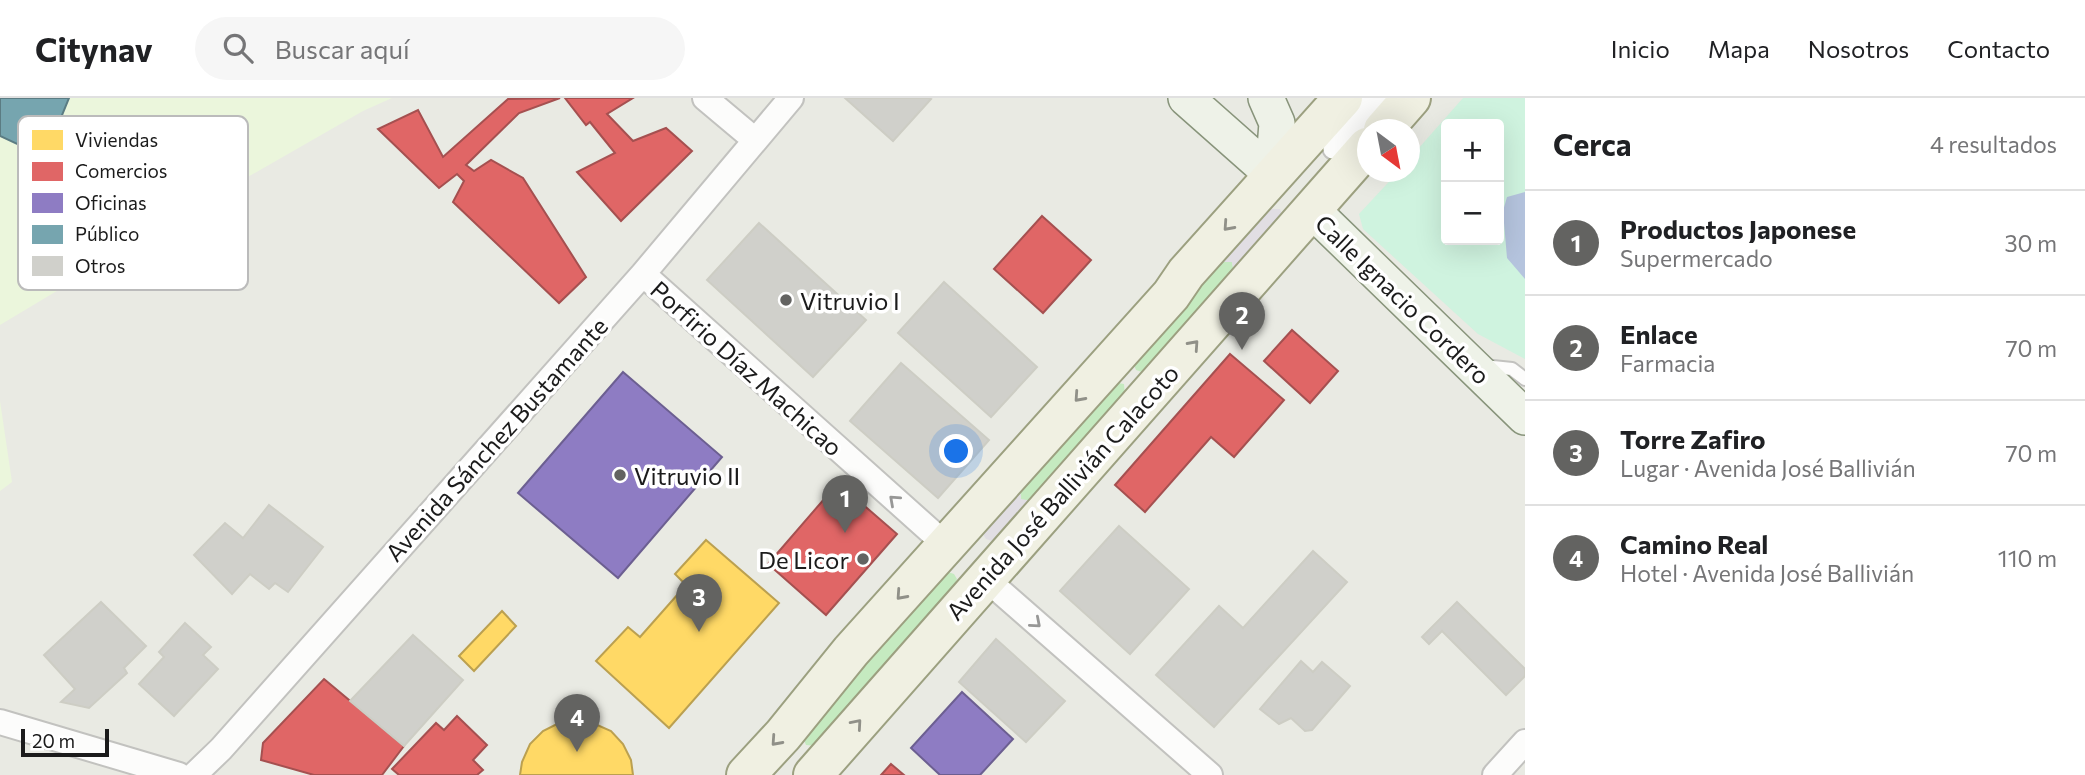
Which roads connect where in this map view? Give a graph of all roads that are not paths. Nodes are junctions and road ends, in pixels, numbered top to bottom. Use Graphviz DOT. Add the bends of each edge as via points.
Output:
graph roads {
  1 [pos="705,98"];
  2 [pos="791,98"];
  3 [pos="1186,98"];
  4 [pos="1266,98"];
  5 [pos="1343,98"];
  6 [pos="1373,98"];
  7 [pos="1387,98"];
  8 [pos="1411,98"];
  9 [pos="1222,114"];
  10 [pos="1393,119"];
  11 [pos="755,139"];
  12 [pos="1357,158"];
  13 [pos="1273,174"];
  14 [pos="1312,210"];
  15 [pos="643,274"];
  16 [pos="1468,364"];
  17 [pos="1525,379"];
  18 [pos="1525,418"];
  19 [pos="946,545"];
  20 [pos="985,578"];
  21 [pos="0,722"];
  22 [pos="1525,742"];
  23 [pos="179,775"];
  24 [pos="194,775"];
  25 [pos="746,775"];
  26 [pos="813,775"];
  27 [pos="1210,775"];
  28 [pos="1494,775"];
  1 -- 11 [label="street"];
  2 -- 11 [label="street, Avenida Sánchez Bustamante"];
  3 -- 9 [label="main road"];
  4 -- 13 [label="main road" via="1277,122"];
  5 -- 13 [label="main road, Avenida José Ballivián Calacoto"];
  6 -- 7 [label="street" via="1333,142 1334,149 1342,149"];
  8 -- 10 [label="main road"];
  9 -- 13 [label="main road"];
  11 -- 15 [label="street, Avenida Sánchez Bustamante"];
  12 -- 14 [label="main road, Avenida José Ballivián Calacoto"];
  13 -- 14 [label="main road"];
  13 -- 19 [label="main road, Avenida José Ballivián Calacoto, one-way"];
  14 -- 16 [label="main road, Calle Ignacio Cordero"];
  20 -- 14 [label="main road, Avenida José Ballivián Calacoto, one-way"];
  19 -- 15 [label="street, Porfirio Díaz Machicao, one-way"];
  15 -- 24 [label="street, Avenida Sánchez Bustamante"];
  16 -- 17 [label="lane" via="1512,369"];
  16 -- 18 [label="main road, Calle Ignacio Cordero"];
  19 -- 20 [label="main road"];
  19 -- 25 [label="main road, Avenida José Ballivián Calacoto, one-way"];
  26 -- 20 [label="main road, Avenida José Ballivián Calacoto, one-way"];
  20 -- 27 [label="street, one-way"];
  21 -- 23 [label="street"];
  22 -- 28 [label="street"];
}
